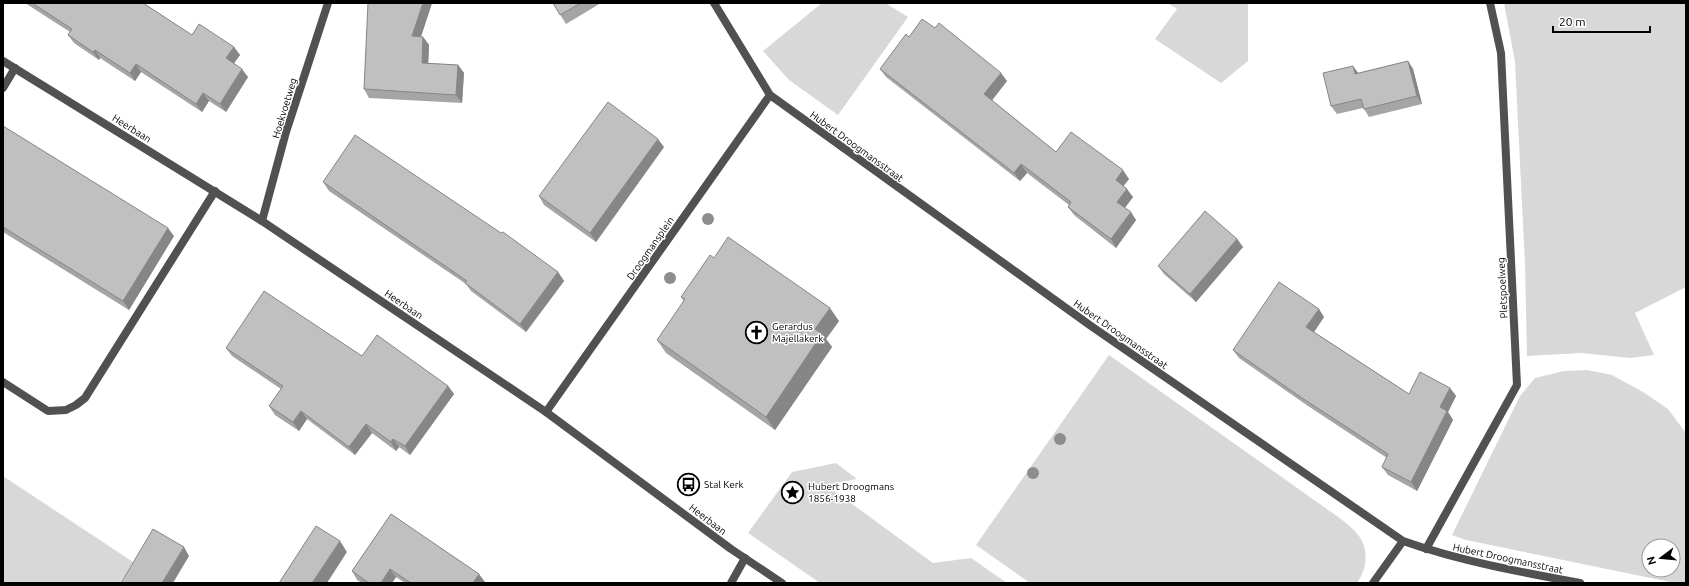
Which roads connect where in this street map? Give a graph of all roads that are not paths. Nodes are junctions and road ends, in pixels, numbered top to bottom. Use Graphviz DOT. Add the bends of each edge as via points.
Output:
graph roads {
  1 [pos="328,3"];
  2 [pos="714,3"];
  3 [pos="1490,3"];
  4 [pos="3,60"];
  5 [pos="15,68"];
  6 [pos="3,88"];
  7 [pos="770,95"];
  8 [pos="214,191"];
  9 [pos="262,221"];
  10 [pos="3,382"];
  11 [pos="546,412"];
  12 [pos="1402,541"];
  13 [pos="1426,549"];
  14 [pos="745,558"];
  15 [pos="731,583"];
  16 [pos="782,583"];
  17 [pos="1373,583"];
  18 [pos="1580,583"];
  1 -- 9 [label="street, Hoekvoetweg" via="286,132"];
  2 -- 7 [label="street, Hubert Droogmansstraat"];
  3 -- 13 [label="street, Pletspoelweg" via="1501,54 1517,385"];
  4 -- 5 [label="street, Heerbaan"];
  5 -- 6 [label="street"];
  5 -- 8 [label="street, Heerbaan"];
  7 -- 11 [label="street, Droogmansplein"];
  7 -- 12 [label="street, Hubert Droogmansstraat" via="1079,317"];
  8 -- 9 [label="street, Heerbaan"];
  8 -- 10 [label="street" via="85,398 66,410 48,411"];
  9 -- 11 [label="street, Heerbaan"];
  11 -- 14 [label="street, Heerbaan"];
  12 -- 13 [label="street, Hubert Droogmansstraat"];
  12 -- 17 [label="street"];
  13 -- 18 [label="street, Hubert Droogmansstraat" via="1484,565"];
  14 -- 15 [label="street"];
  14 -- 16 [label="street, Heerbaan"];
}
